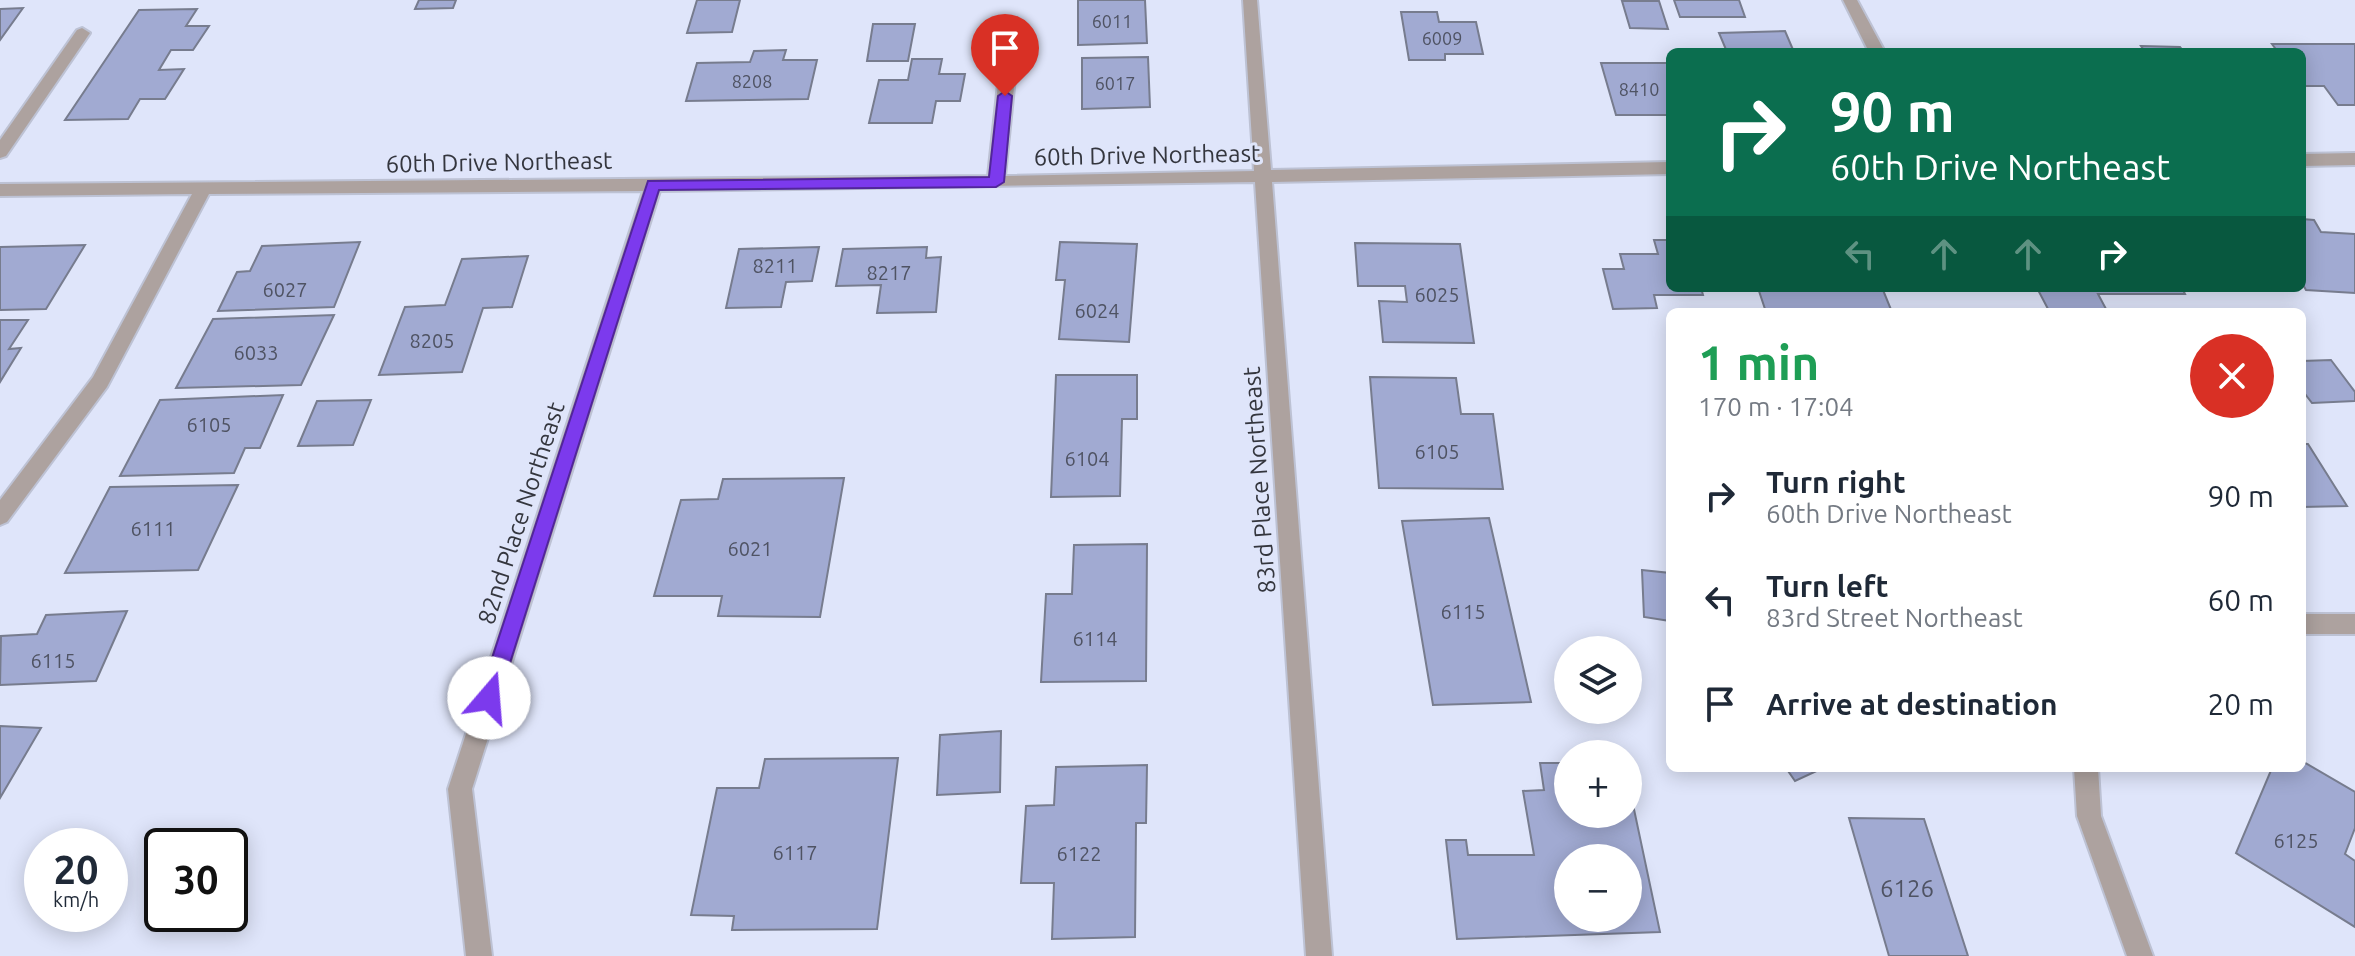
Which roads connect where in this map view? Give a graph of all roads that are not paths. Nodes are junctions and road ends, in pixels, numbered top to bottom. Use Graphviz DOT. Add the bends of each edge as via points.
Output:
graph roads {
  1 [pos="1250,0"];
  2 [pos="1850,0"];
  3 [pos="82,33"];
  4 [pos="1011,38"];
  5 [pos="1875,48"];
  6 [pos="0,152"];
  7 [pos="2355,159"];
  8 [pos="2306,160"];
  9 [pos="1666,168"];
  10 [pos="1264,176"];
  11 [pos="996,182"];
  12 [pos="653,185"];
  13 [pos="204,188"];
  14 [pos="0,190"];
  15 [pos="0,516"];
  16 [pos="2306,624"];
  17 [pos="2355,624"];
  18 [pos="2086,772"];
  19 [pos="479,956"];
  20 [pos="1319,956"];
  21 [pos="2140,956"];
  1 -- 10 [label="street, 83rd Place Northeast"];
  2 -- 5 [label="street"];
  3 -- 6 [label="street"];
  4 -- 11 [label="street"];
  7 -- 8 [label="street"];
  9 -- 10 [label="street, 60th Drive Northeast"];
  10 -- 11 [label="street, 60th Drive Northeast"];
  10 -- 20 [label="street, 83rd Place Northeast"];
  11 -- 12 [label="street, 60th Drive Northeast"];
  12 -- 13 [label="street, 60th Drive Northeast"];
  12 -- 19 [label="street, 82nd Place Northeast" via="460,789"];
  13 -- 14 [label="street, 60th Drive Northeast"];
  13 -- 15 [label="street" via="100,382"];
  16 -- 17 [label="street"];
  18 -- 21 [label="street" via="2089,816"];
}
